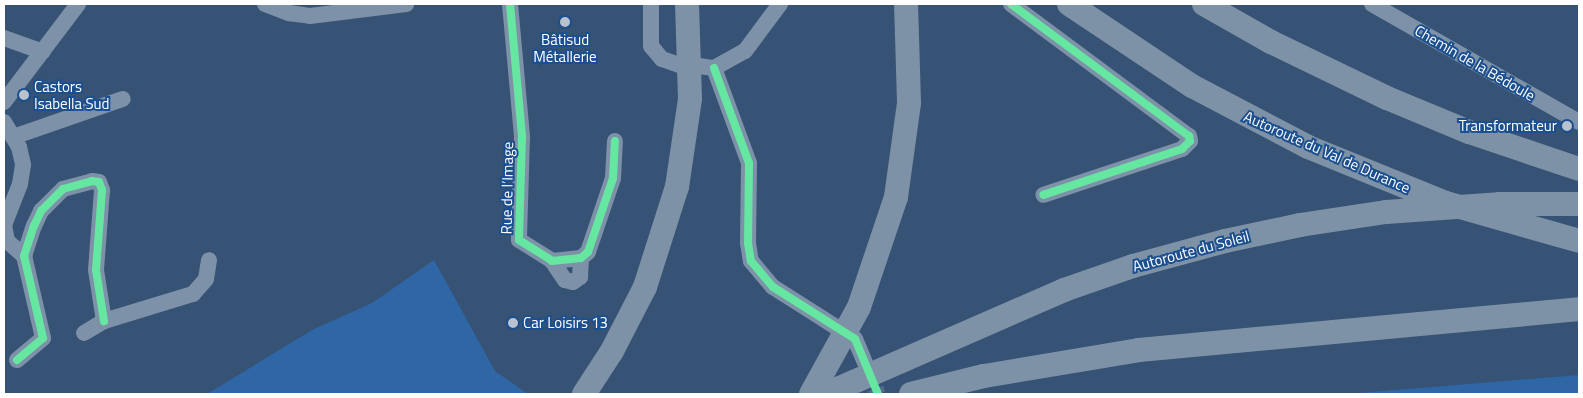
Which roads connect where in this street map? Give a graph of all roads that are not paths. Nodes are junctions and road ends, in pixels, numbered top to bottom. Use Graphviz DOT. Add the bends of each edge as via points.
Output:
graph roads {
  1 [pos="78,4"];
  2 [pos="265,4"];
  3 [pos="406,4"];
  4 [pos="510,4"];
  5 [pos="651,4"];
  6 [pos="687,4"];
  7 [pos="780,4"];
  8 [pos="906,4"];
  9 [pos="1011,4"];
  10 [pos="1069,4"];
  11 [pos="1204,4"];
  12 [pos="1372,4"];
  13 [pos="1389,4"];
  14 [pos="4,36"];
  15 [pos="43,52"];
  16 [pos="695,66"];
  17 [pos="123,99"];
  18 [pos="4,102"];
  19 [pos="1579,112"];
  20 [pos="4,122"];
  21 [pos="1579,122"];
  22 [pos="13,137"];
  23 [pos="615,141"];
  24 [pos="1579,169"];
  25 [pos="1043,195"];
  26 [pos="1579,204"];
  27 [pos="1579,241"];
  28 [pos="24,256"];
  29 [pos="581,258"];
  30 [pos="209,260"];
  31 [pos="552,261"];
  32 [pos="1579,309"];
  33 [pos="104,321"];
  34 [pos="84,333"];
  35 [pos="17,360"];
  36 [pos="865,362"];
  37 [pos="584,394"];
  38 [pos="811,394"];
  39 [pos="826,394"];
  40 [pos="911,394"];
  1 -- 15 [label="street"];
  2 -- 3 [label="street" via="289,13 310,16"];
  4 -- 31 [label="street, Rue de l’Image" via="522,137 518,237"];
  5 -- 16 [label="street" via="651,46 662,59"];
  6 -- 16 [label="highway"];
  7 -- 16 [label="street" via="745,51"];
  8 -- 38 [label="highway" via="910,80 900,170 883,242 859,307"];
  9 -- 25 [label="street" via="1189,136 1190,141 1182,149"];
  10 -- 27 [label="highway, Autoroute du Val de Durance" via="1152,61 1230,108 1308,147 1446,203"];
  11 -- 24 [label="highway" via="1279,46 1387,98 1469,132"];
  12 -- 21 [label="street, Chemin de la Bédoule"];
  13 -- 19 [label="street, Chemin de la Bédoule"];
  14 -- 15 [label="street"];
  15 -- 18 [label="street"];
  16 -- 36 [label="street" via="749,163 748,243 751,261 774,287 855,339"];
  16 -- 37 [label="highway" via="685,143 663,239 630,318"];
  17 -- 22 [label="street"];
  20 -- 22 [label="street"];
  22 -- 28 [label="street" via="24,165 4,225 7,241"];
  23 -- 29 [label="street, Rue de l’Image" via="613,178 593,244"];
  26 -- 39 [label="highway, Autoroute du Soleil" via="1499,204 1386,212 1225,241 1133,266 1064,290"];
  28 -- 33 [label="street" via="34,226 50,201 64,189 92,180 99,182 102,190 96,270"];
  28 -- 35 [label="street" via="42,338"];
  29 -- 31 [label="street"];
  29 -- 31 [label="street, Rue de l’Image" via="580,278 573,282 565,280"];
  30 -- 33 [label="street" via="206,280 193,294"];
  32 -- 40 [label="highway" via="1139,350 993,374"];
  33 -- 34 [label="street"];
}
